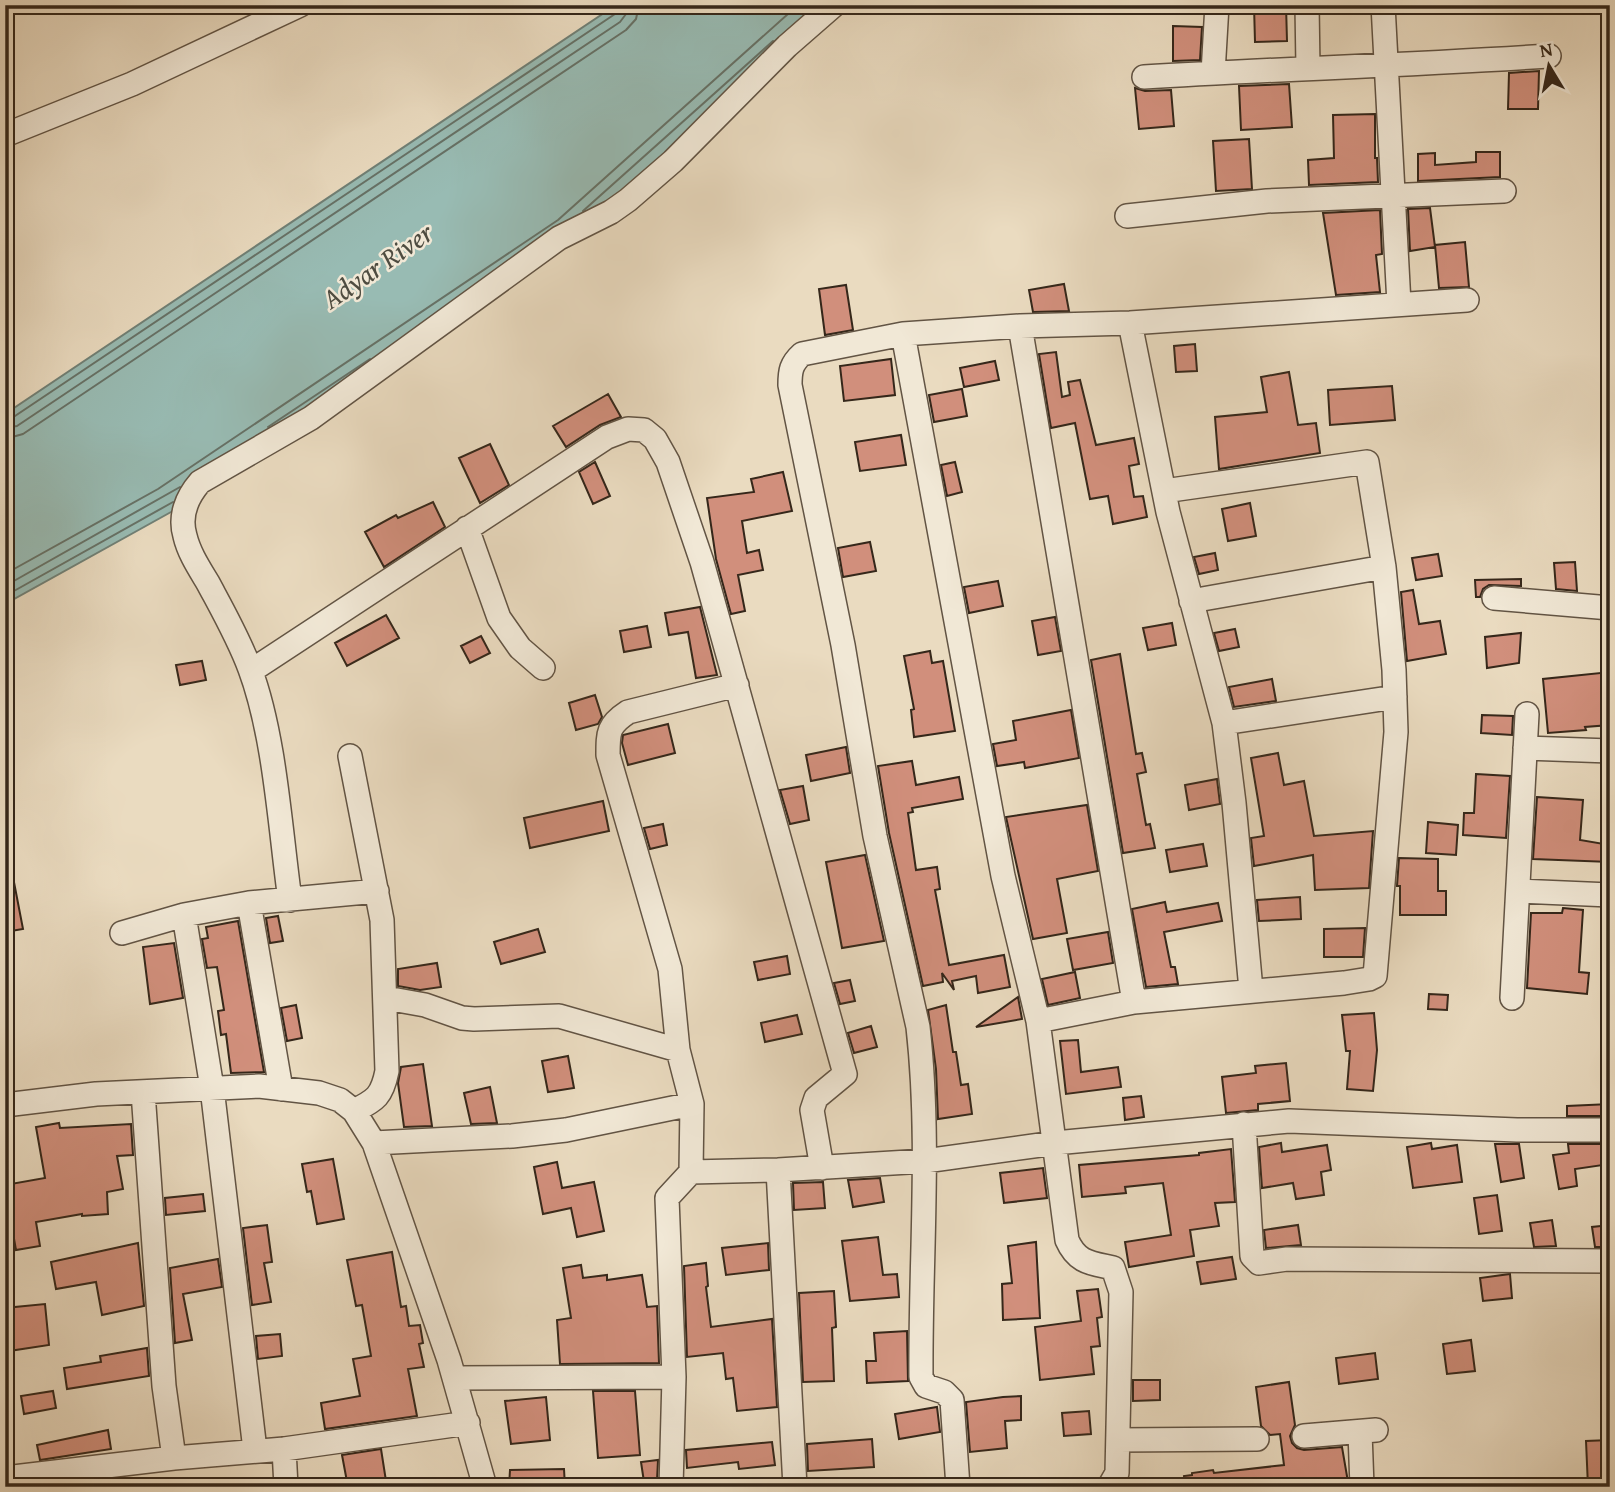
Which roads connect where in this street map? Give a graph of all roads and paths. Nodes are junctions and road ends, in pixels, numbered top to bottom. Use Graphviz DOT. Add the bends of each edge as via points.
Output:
graph roads {
  1 [pos="300,5"];
  2 [pos="834,5"];
  3 [pos="1217,5"];
  4 [pos="1307,5"];
  5 [pos="1383,5"];
  6 [pos="1549,56"];
  7 [pos="1386,66"];
  8 [pos="1308,68"];
  9 [pos="1213,73"];
  10 [pos="1144,77"];
  11 [pos="5,135"];
  12 [pos="1504,191"];
  13 [pos="1394,195"];
  14 [pos="1127,216"];
  15 [pos="1467,300"];
  16 [pos="1399,304"];
  17 [pos="1130,323"];
  18 [pos="1020,326"];
  19 [pos="903,334"];
  20 [pos="1164,491"];
  21 [pos="467,527"];
  22 [pos="1384,567"];
  23 [pos="1494,598"];
  24 [pos="1191,601"];
  25 [pos="1610,608"];
  26 [pos="543,668"];
  27 [pos="251,671"];
  28 [pos="737,685"];
  29 [pos="1395,697"];
  30 [pos="1527,714"];
  31 [pos="1224,723"];
  32 [pos="1525,748"];
  33 [pos="1610,751"];
  34 [pos="350,756"];
  35 [pos="377,891"];
  36 [pos="1518,891"];
  37 [pos="1610,895"];
  38 [pos="290,900"];
  39 [pos="249,903"];
  40 [pos="184,915"];
  41 [pos="121,933"];
  42 [pos="1251,990"];
  43 [pos="386,998"];
  44 [pos="1512,998"];
  45 [pos="1134,1002"];
  46 [pos="1038,1021"];
  47 [pos="678,1050"];
  48 [pos="212,1088"];
  49 [pos="281,1089"];
  50 [pos="143,1092"];
  51 [pos="692,1104"];
  52 [pos="5,1105"];
  53 [pos="354,1111"];
  54 [pos="1244,1124"];
  55 [pos="1610,1130"];
  56 [pos="374,1143"];
  57 [pos="1055,1143"];
  58 [pos="925,1161"];
  59 [pos="822,1168"];
  60 [pos="778,1170"];
  61 [pos="691,1172"];
  62 [pos="1610,1261"];
  63 [pos="674,1377"];
  64 [pos="455,1378"];
  65 [pos="468,1423"];
  66 [pos="1304,1436"];
  67 [pos="1257,1439"];
  68 [pos="1118,1440"];
  69 [pos="284,1449"];
  70 [pos="255,1450"];
  71 [pos="174,1458"];
  72 [pos="5,1478"];
  73 [pos="286,1487"];
  74 [pos="485,1487"];
  75 [pos="671,1487"];
  76 [pos="795,1487"];
  77 [pos="958,1487"];
  78 [pos="1109,1487"];
  79 [pos="1362,1487"];
  1 -- 11 [label="street" via="132,84"];
  2 -- 27 [label="street" via="628,200 559,238 311,418 200,482 190,493 184,534"];
  3 -- 9 [label="street"];
  4 -- 8 [label="street"];
  5 -- 7 [label="street"];
  6 -- 7 [label="street"];
  7 -- 8 [label="street"];
  7 -- 13 [label="street"];
  8 -- 9 [label="street"];
  9 -- 10 [label="street"];
  12 -- 13 [label="street"];
  13 -- 14 [label="street" via="1267,201"];
  13 -- 16 [label="street"];
  15 -- 16 [label="street"];
  16 -- 17 [label="street"];
  17 -- 18 [label="street"];
  17 -- 20 [label="street"];
  18 -- 19 [label="street"];
  18 -- 45 [label="street"];
  19 -- 46 [label="street" via="1003,876"];
  19 -- 58 [label="street" via="802,354 790,371 790,386 844,645 875,836 918,1027"];
  20 -- 22 [label="street" via="1367,462"];
  20 -- 24 [label="street"];
  21 -- 26 [label="street" via="499,618 520,648"];
  21 -- 27 [label="street"];
  21 -- 28 [label="street" via="607,437 628,429 644,430 668,462"];
  22 -- 24 [label="street"];
  22 -- 29 [label="street"];
  23 -- 25 [label="street"];
  24 -- 31 [label="street"];
  27 -- 38 [label="street" via="270,752"];
  28 -- 47 [label="street" via="628,712 615,721 608,734 611,768 670,969"];
  28 -- 59 [label="street" via="845,1074 816,1098 812,1110"];
  29 -- 31 [label="street"];
  29 -- 42 [label="street" via="1375,976"];
  30 -- 32 [label="street"];
  31 -- 42 [label="street"];
  32 -- 33 [label="street"];
  32 -- 36 [label="street"];
  34 -- 35 [label="street"];
  35 -- 38 [label="street"];
  35 -- 43 [label="street"];
  36 -- 37 [label="street"];
  36 -- 44 [label="street"];
  38 -- 39 [label="street"];
  39 -- 40 [label="street"];
  39 -- 49 [label="street"];
  40 -- 41 [label="street"];
  40 -- 48 [label="street"];
  42 -- 45 [label="street"];
  43 -- 47 [label="street" via="463,1018 559,1016"];
  43 -- 53 [label="street" via="383,1088 374,1100"];
  45 -- 46 [label="street"];
  46 -- 57 [label="street"];
  47 -- 51 [label="street"];
  48 -- 49 [label="street"];
  48 -- 50 [label="street"];
  48 -- 70 [label="street"];
  49 -- 53 [label="street" via="319,1093"];
  50 -- 52 [label="street"];
  50 -- 71 [label="street" via="164,1386"];
  51 -- 56 [label="street" via="566,1130"];
  51 -- 61 [label="street"];
  53 -- 56 [label="street"];
  54 -- 55 [label="street" via="1289,1121"];
  54 -- 57 [label="street"];
  54 -- 62 [label="street" via="1248,1229 1252,1256 1259,1263 1287,1259"];
  56 -- 64 [label="street"];
  57 -- 58 [label="street"];
  57 -- 68 [label="street" via="1072,1252 1086,1262 1113,1268 1121,1292"];
  58 -- 59 [label="street"];
  58 -- 77 [label="street" via="921,1377 926,1386 952,1400"];
  59 -- 60 [label="street"];
  60 -- 61 [label="street"];
  60 -- 76 [label="street"];
  61 -- 63 [label="street" via="667,1198"];
  63 -- 64 [label="street"];
  63 -- 75 [label="street"];
  64 -- 65 [label="street"];
  65 -- 69 [label="street"];
  65 -- 74 [label="street"];
  66 -- 79 [label="street" via="1368,1431"];
  67 -- 68 [label="street"];
  68 -- 78 [label="street" via="1117,1473"];
  69 -- 70 [label="street"];
  69 -- 73 [label="street"];
  70 -- 71 [label="street"];
  71 -- 72 [label="street"];
}
